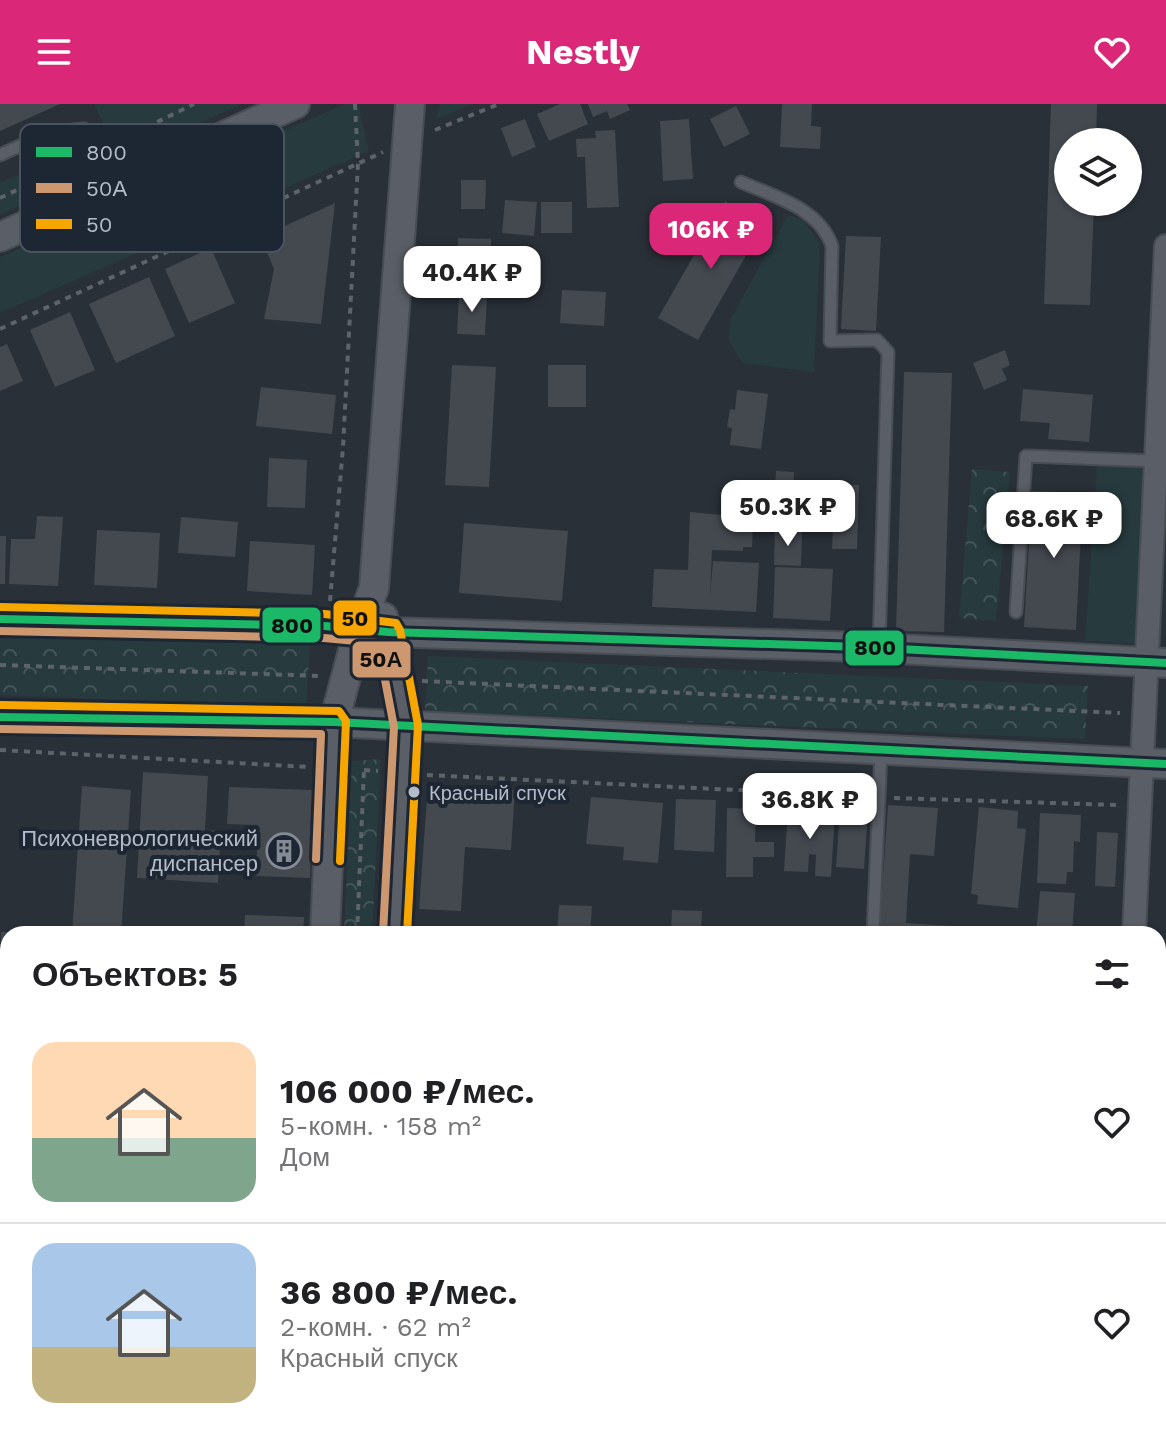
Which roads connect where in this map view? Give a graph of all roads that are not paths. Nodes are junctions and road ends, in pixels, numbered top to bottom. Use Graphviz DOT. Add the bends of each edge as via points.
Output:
graph roads {
  1 [pos="295,104"];
  2 [pos="410,104"];
  3 [pos="251,124"];
  4 [pos="20,146"];
  5 [pos="0,155"];
  6 [pos="741,182"];
  7 [pos="20,228"];
  8 [pos="0,237"];
  9 [pos="1166,246"];
  10 [pos="1155,461"];
  11 [pos="374,588"];
  12 [pos="1016,612"];
  13 [pos="0,619"];
  14 [pos="359,628"];
  15 [pos="388,632"];
  16 [pos="879,648"];
  17 [pos="1155,663"];
  18 [pos="0,717"];
  19 [pos="334,722"];
  20 [pos="406,726"];
  21 [pos="881,750"];
  22 [pos="1155,764"];
  23 [pos="325,926"];
  24 [pos="395,926"];
  25 [pos="873,926"];
  26 [pos="1134,926"];
  1 -- 3 [label="street"];
  2 -- 11 [label="street"];
  4 -- 5 [label="lane"];
  6 -- 16 [label="lane" via="806,211 827,232 832,246 830,341 877,340 888,352"];
  7 -- 8 [label="street"];
  9 -- 10 [label="street"];
  10 -- 12 [label="lane" via="1026,456"];
  10 -- 17 [label="street"];
  11 -- 14 [label="street"];
  11 -- 15 [label="street"];
  13 -- 14 [label="street"];
  14 -- 15 [label="street"];
  14 -- 19 [label="street" via="333,677"];
  15 -- 16 [label="street"];
  15 -- 20 [label="street"];
  16 -- 17 [label="street"];
  17 -- 22 [label="street" via="1144,714"];
  18 -- 19 [label="street"];
  19 -- 20 [label="street"];
  19 -- 23 [label="street"];
  20 -- 21 [label="street"];
  20 -- 24 [label="street"];
  21 -- 22 [label="street"];
  21 -- 25 [label="lane"];
  22 -- 26 [label="street" via="1141,806"];
}
